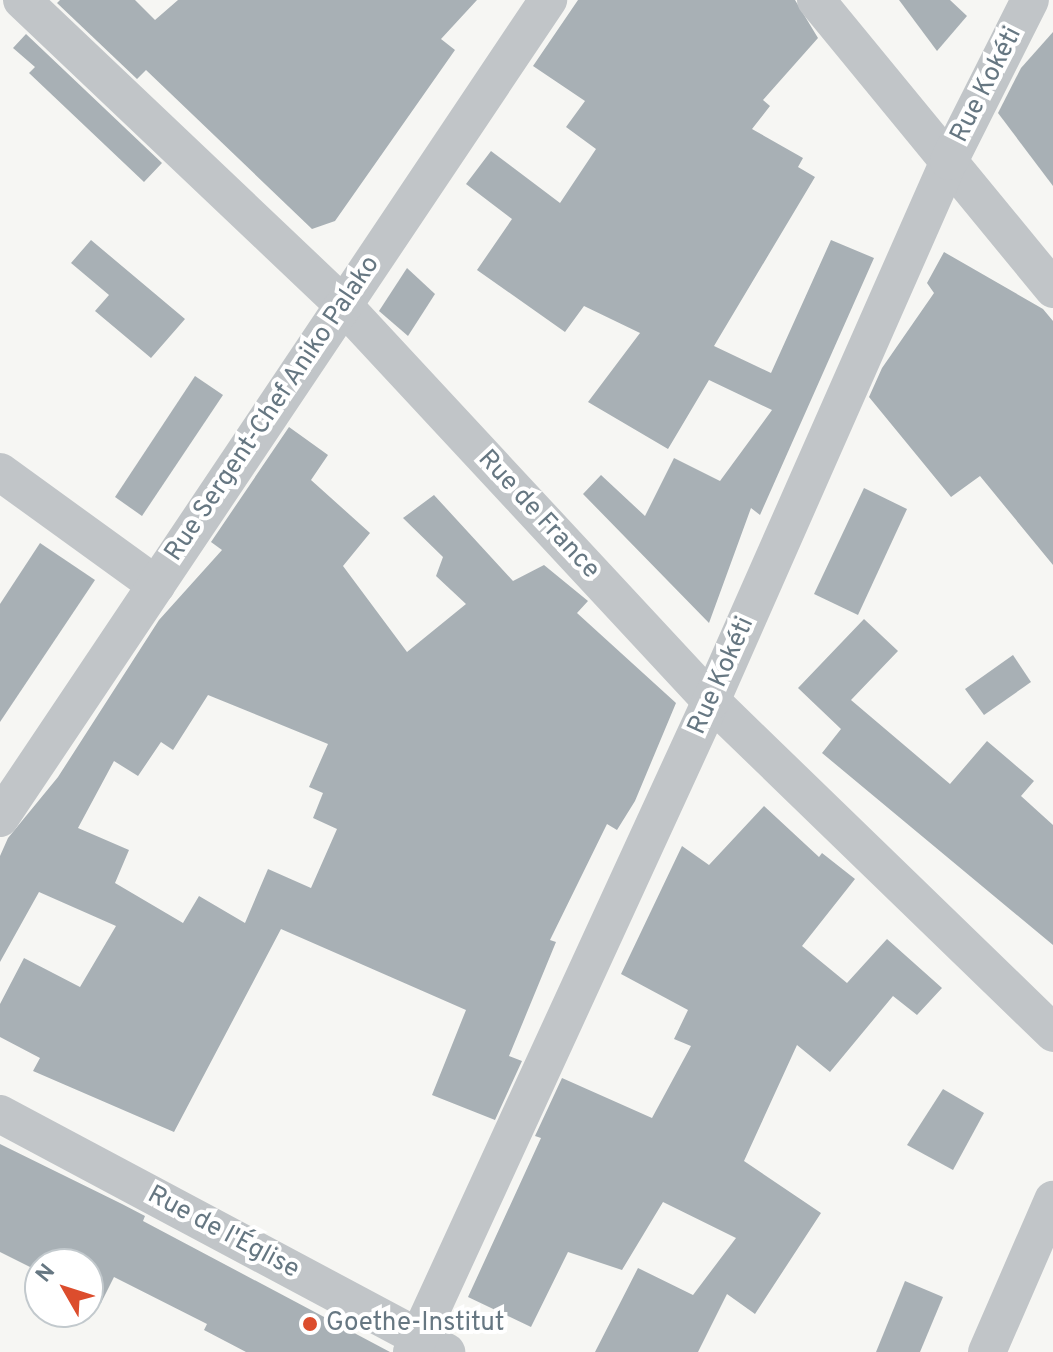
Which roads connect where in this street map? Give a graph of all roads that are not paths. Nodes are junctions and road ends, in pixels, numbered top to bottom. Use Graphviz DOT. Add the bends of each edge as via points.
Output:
graph roads {
  1 [pos="22,0"];
  2 [pos="548,0"];
  3 [pos="816,0"];
  4 [pos="1030,0"];
  5 [pos="949,161"];
  6 [pos="1053,289"];
  7 [pos="343,305"];
  8 [pos="0,472"];
  9 [pos="156,585"];
  10 [pos="711,701"];
  11 [pos="0,818"];
  12 [pos="1053,1033"];
  13 [pos="0,1114"];
  14 [pos="1053,1200"];
  15 [pos="426,1347"];
  16 [pos="987,1352"];
  1 -- 7 [label="street, Rue de France"];
  2 -- 7 [label="street, Rue Sergent-Chef Aniko Palako"];
  3 -- 5 [label="street"];
  4 -- 5 [label="street, Rue Kokéti"];
  5 -- 6 [label="street"];
  5 -- 10 [label="street, Rue Kokéti"];
  7 -- 9 [label="street, Rue Sergent-Chef Aniko Palako"];
  7 -- 10 [label="street, Rue de France"];
  8 -- 9 [label="street"];
  9 -- 11 [label="street, Rue Sergent-Chef Aniko Palako"];
  10 -- 12 [label="street, Rue de France"];
  10 -- 15 [label="street, Rue Kokéti"];
  13 -- 15 [label="street, Rue de l'Église"];
  14 -- 16 [label="street"];
}
